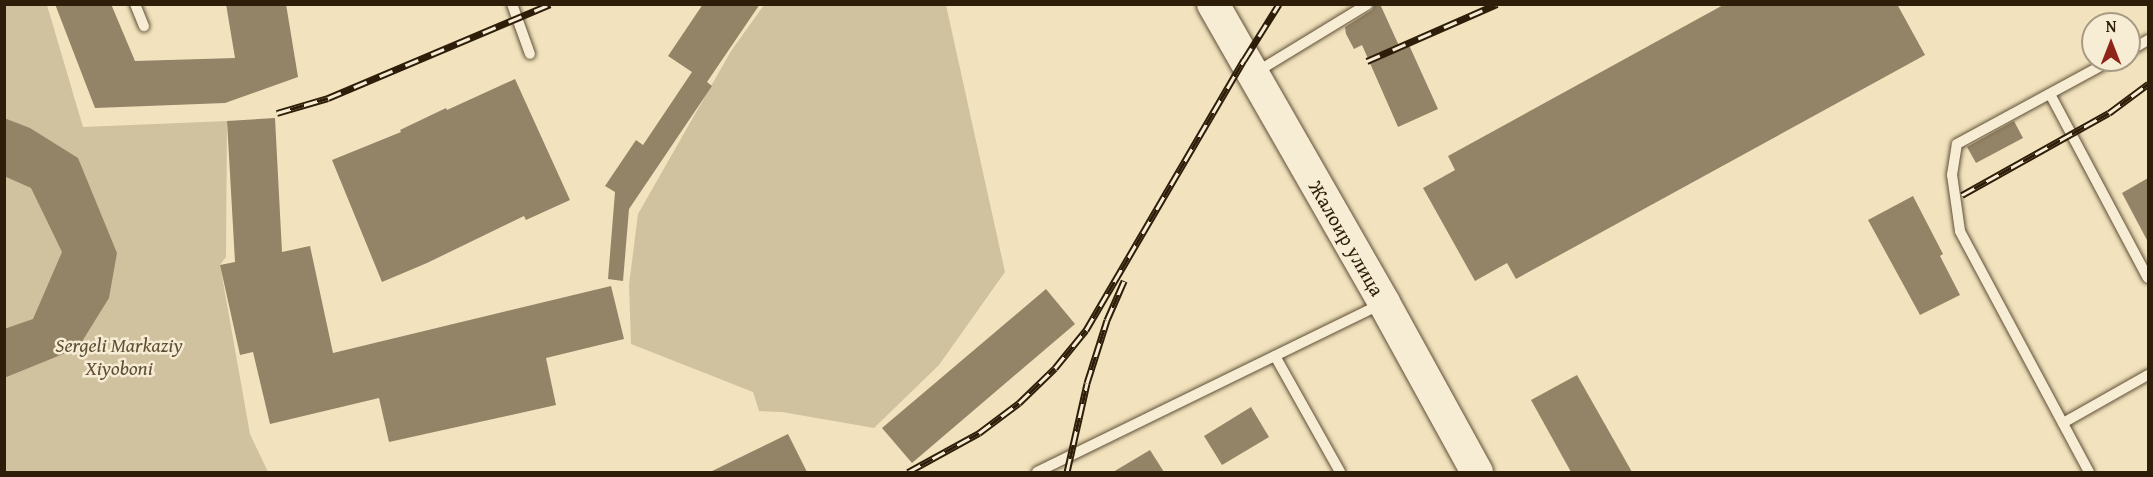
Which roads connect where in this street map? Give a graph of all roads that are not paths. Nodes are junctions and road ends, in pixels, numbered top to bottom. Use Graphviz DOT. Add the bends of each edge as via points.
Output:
graph roads {
  1 [pos="135,4"];
  2 [pos="513,4"];
  3 [pos="1213,4"];
  4 [pos="1368,4"];
  5 [pos="144,26"];
  6 [pos="530,54"];
  7 [pos="2090,72"];
  8 [pos="1253,74"];
  9 [pos="2050,94"];
  10 [pos="2148,278"];
  11 [pos="1384,303"];
  12 [pos="1275,356"];
  13 [pos="2148,375"];
  14 [pos="2063,423"];
  15 [pos="1037,472"];
  16 [pos="1340,472"];
  17 [pos="1477,472"];
  18 [pos="2089,472"];
  1 -- 5 [label="lane"];
  2 -- 6 [label="lane"];
  3 -- 8 [label="street, Жалоир улица"];
  4 -- 8 [label="lane"];
  7 -- 9 [label="lane"];
  8 -- 11 [label="street, Жалоир улица"];
  9 -- 10 [label="lane"];
  9 -- 14 [label="lane" via="1957,144 1952,175 1960,231"];
  11 -- 12 [label="lane"];
  11 -- 17 [label="street, Жалоир улица"];
  12 -- 15 [label="lane"];
  12 -- 16 [label="lane"];
  13 -- 14 [label="lane"];
  14 -- 18 [label="lane"];
}
